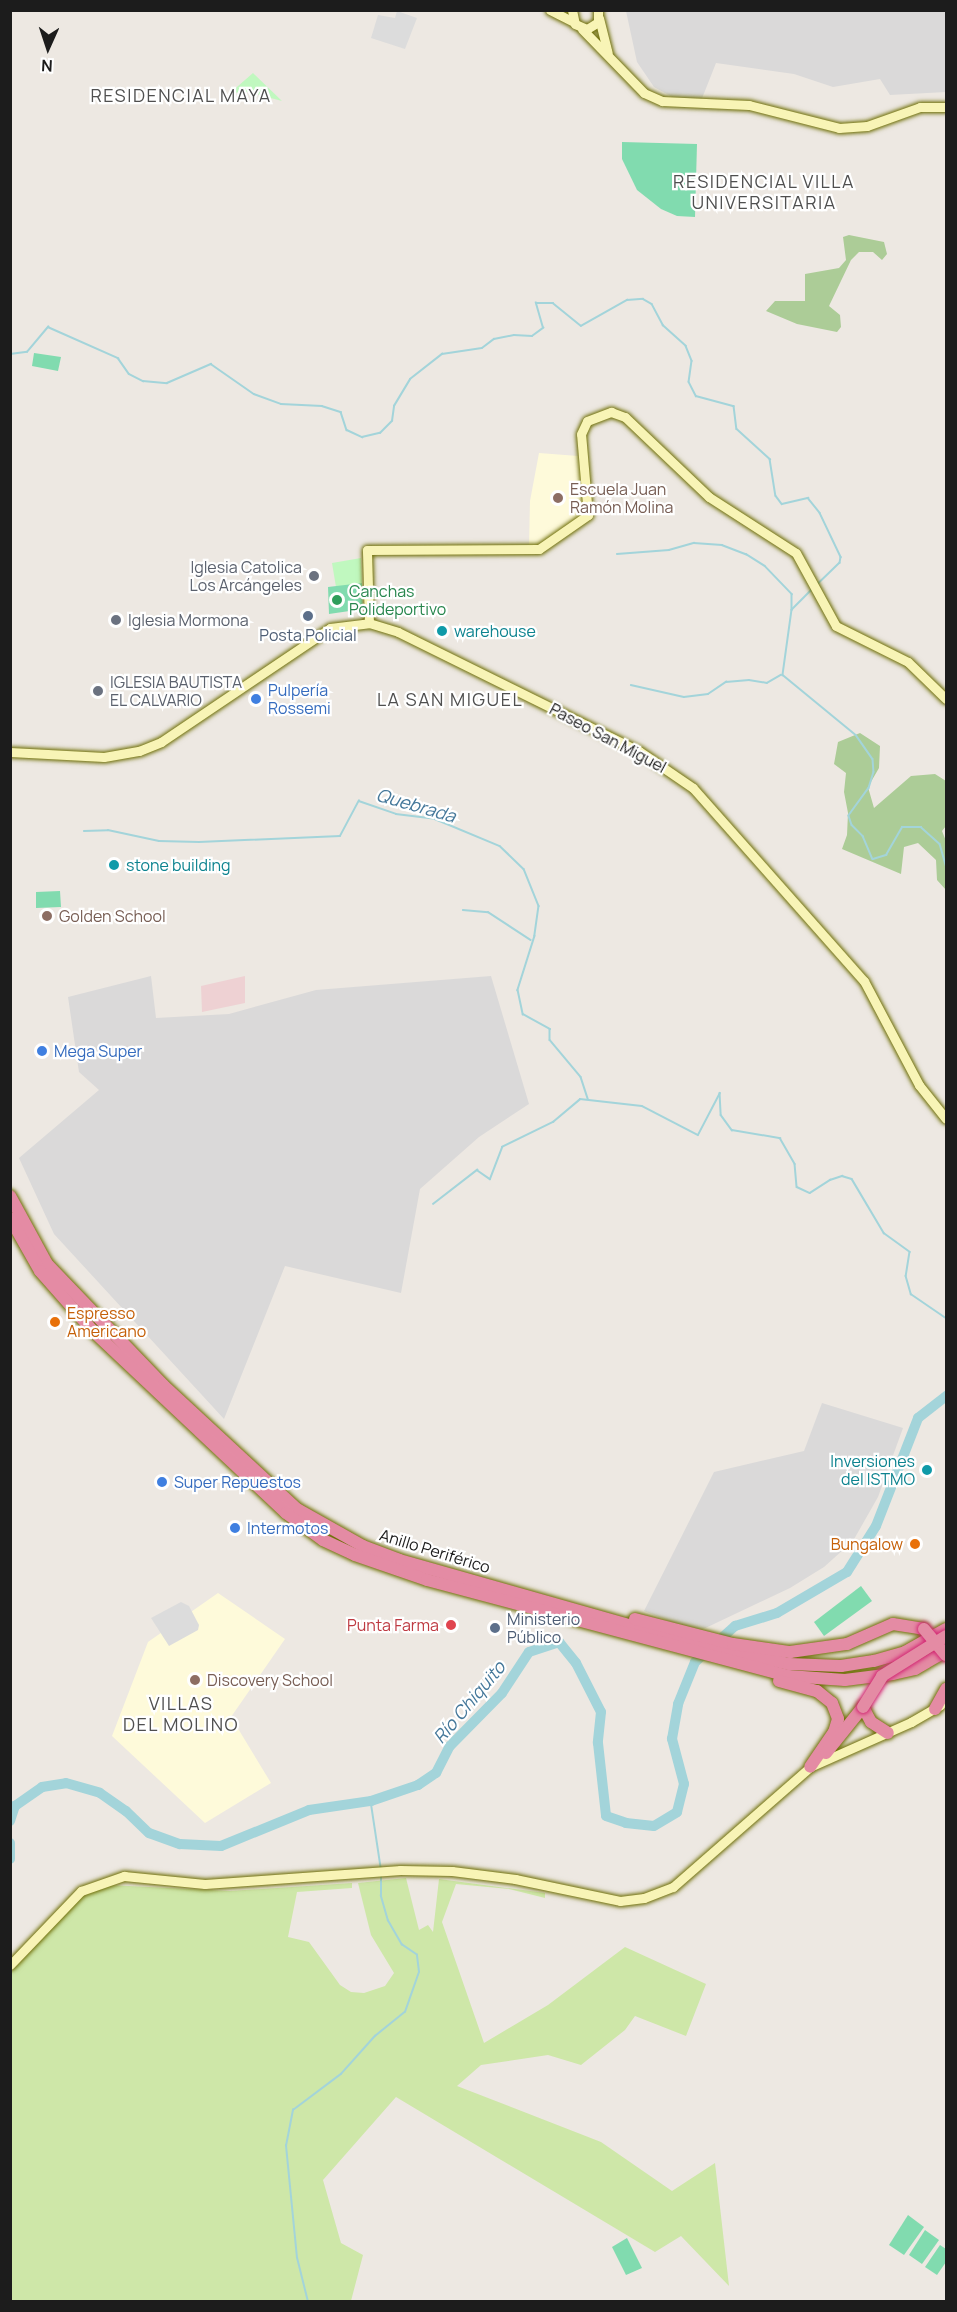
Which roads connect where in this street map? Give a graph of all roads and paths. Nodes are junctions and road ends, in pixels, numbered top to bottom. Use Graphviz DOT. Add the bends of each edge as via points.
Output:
graph roads {
  1 [pos="550,10"];
  2 [pos="572,10"];
  3 [pos="599,14"];
  4 [pos="572,21"];
  5 [pos="582,29"];
  6 [pos="609,55"];
  7 [pos="946,107"];
  8 [pos="369,623"];
  9 [pos="946,699"];
  10 [pos="10,752"];
  11 [pos="946,1119"];
  12 [pos="10,1196"];
  13 [pos="10,1218"];
  14 [pos="946,1629"];
  15 [pos="946,1636"];
  16 [pos="685,1641"];
  17 [pos="730,1648"];
  18 [pos="946,1653"];
  19 [pos="750,1669"];
  20 [pos="946,1689"];
  21 [pos="946,1700"];
  22 [pos="863,1707"];
  23 [pos="934,1709"];
  24 [pos="888,1732"];
  25 [pos="810,1767"];
  26 [pos="10,1965"];
  1 -- 4 [label="street"];
  2 -- 4 [label="street"];
  3 -- 5 [label="street" via="591,28"];
  3 -- 6 [label="street"];
  4 -- 5 [label="street"];
  5 -- 6 [label="street"];
  6 -- 7 [label="street" via="644,93 662,101 749,105 828,127 854,129 920,107"];
  8 -- 9 [label="street" via="367,550 525,550 551,543 588,515 581,434 587,421 611,412 625,417 709,497 780,539 796,553 836,626 908,662"];
  8 -- 10 [label="street, Paseo San Miguel" via="330,628 160,742 139,751 104,757"];
  8 -- 11 [label="street, Paseo San Miguel" via="398,632 639,751 693,788 864,981 919,1085"];
  12 -- 16 [label="highway, Anillo Periférico" via="36,1247 71,1293 218,1438 297,1509 343,1536 399,1560"];
  13 -- 16 [label="highway, Anillo Periférico" via="40,1271 93,1330 257,1488 323,1540 392,1569"];
  14 -- 17 [label="highway, Anillo Periférico" via="906,1652 840,1666 789,1664"];
  15 -- 22 [label="highway, bridge" via="882,1677"];
  16 -- 17 [label="highway, Anillo Periférico"];
  16 -- 19 [label="highway, Anillo Periférico" via="715,1660"];
  17 -- 18 [label="highway, bridge" via="810,1652 847,1644 879,1629 905,1623 924,1629"];
  18 -- 19 [label="highway, Anillo Periférico" via="915,1668 867,1678 799,1677"];
  19 -- 25 [label="highway" via="766,1678 817,1691 832,1703 838,1719 834,1732"];
  20 -- 23 [label="highway"];
  21 -- 23 [label="street"];
  22 -- 24 [label="highway" via="871,1722"];
  22 -- 25 [label="highway" via="837,1744"];
  23 -- 24 [label="street"];
  24 -- 25 [label="street"];
  25 -- 26 [label="street" via="673,1887 644,1898 620,1901 467,1872 391,1871 205,1884 124,1876 81,1891"];
}
